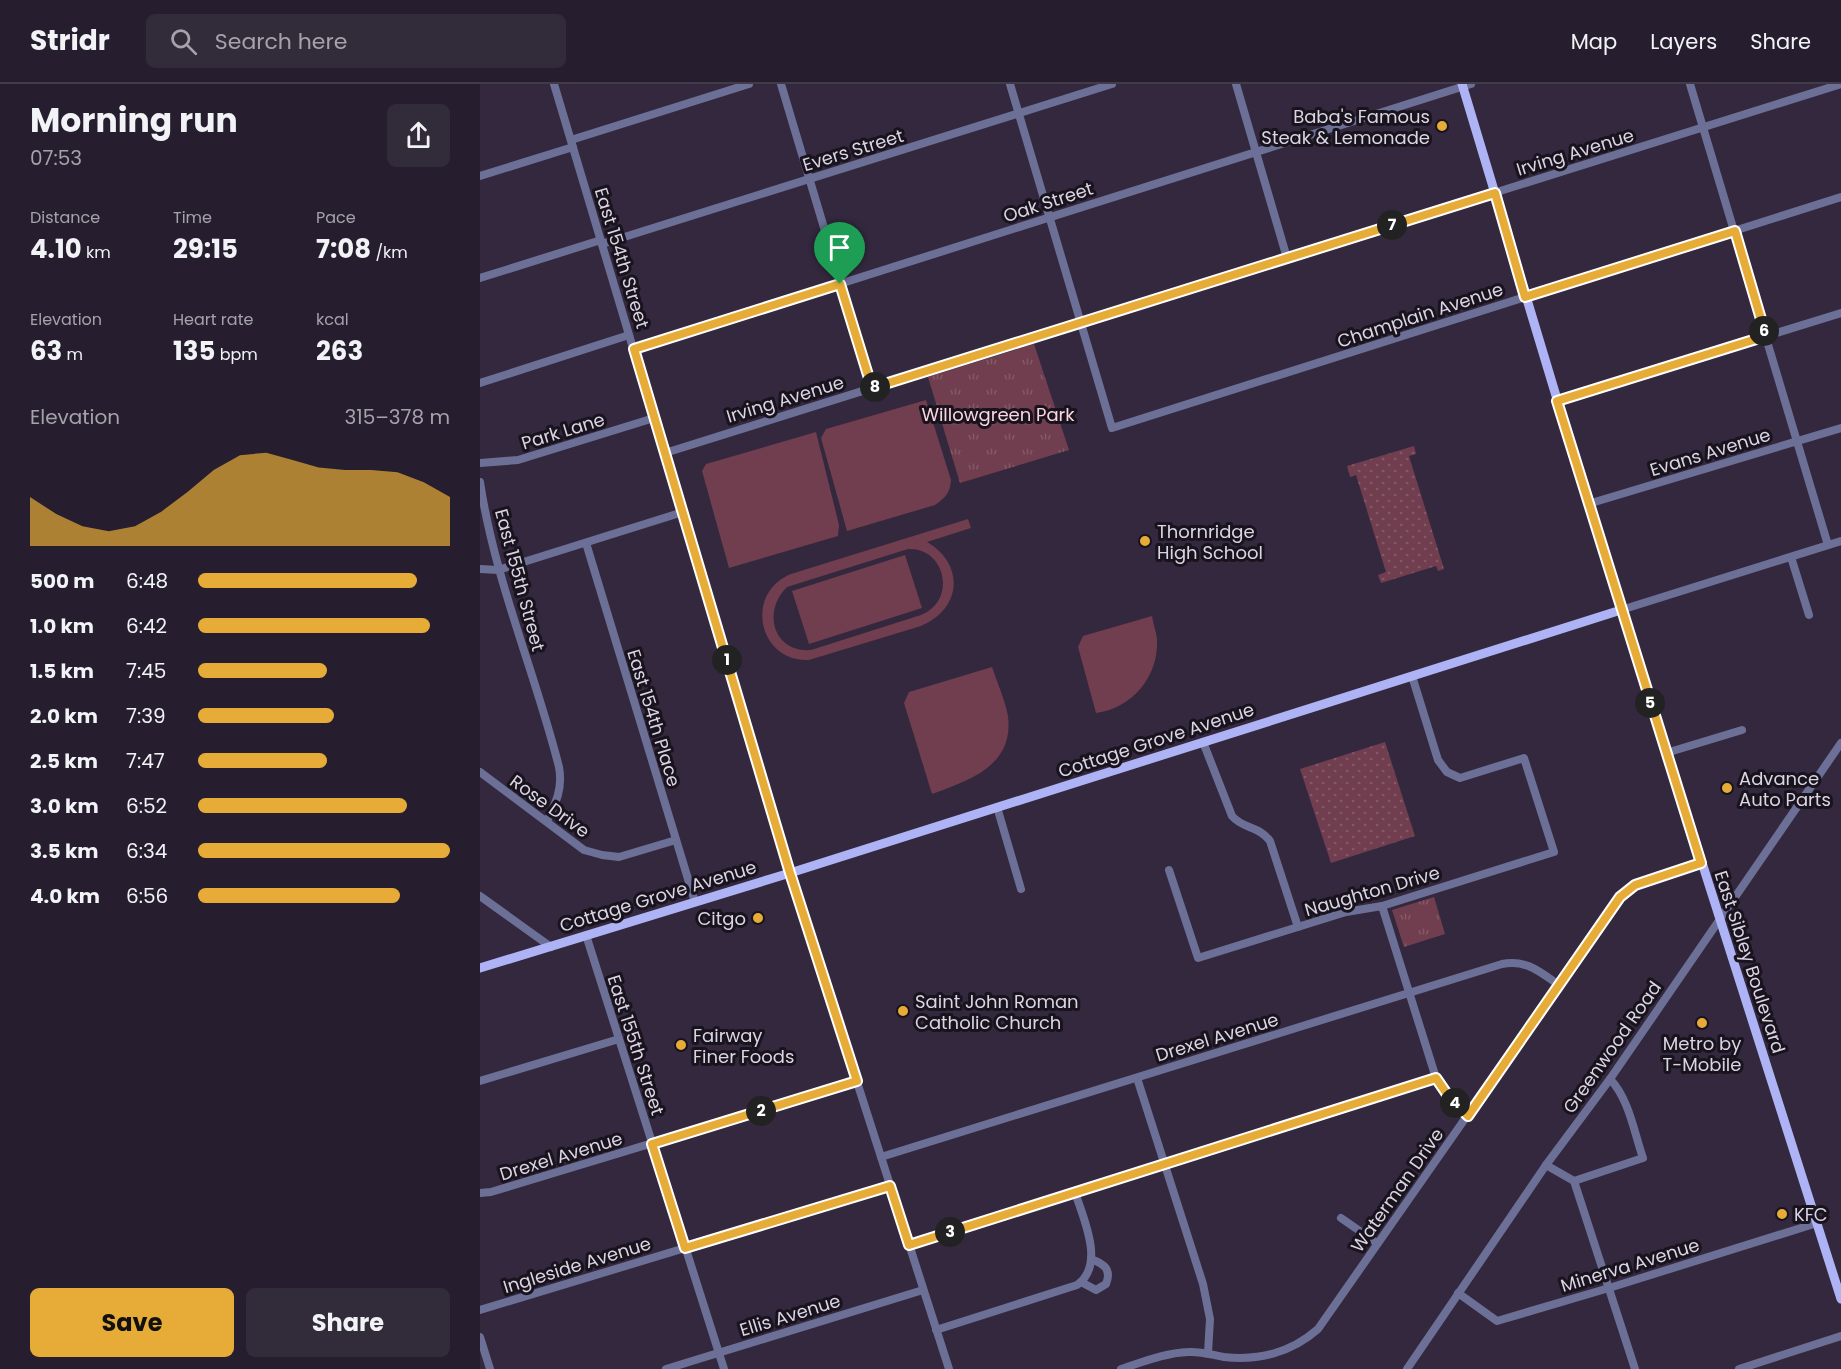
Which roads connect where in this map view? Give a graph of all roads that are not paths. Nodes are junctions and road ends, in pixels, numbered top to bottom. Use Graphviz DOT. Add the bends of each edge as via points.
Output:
graph roads {
  1 [pos="554,84"];
  2 [pos="749,84"];
  3 [pos="781,84"];
  4 [pos="1010,84"];
  5 [pos="1112,84"];
  6 [pos="1236,84"];
  7 [pos="1690,84"];
  8 [pos="1841,84"];
  9 [pos="1465,85"];
  10 [pos="1018,114"];
  11 [pos="1703,128"];
  12 [pos="572,144"];
  13 [pos="1256,152"];
  14 [pos="480,176"];
  15 [pos="809,179"];
  16 [pos="1495,193"];
  17 [pos="1841,197"];
  18 [pos="1049,218"];
  19 [pos="1735,231"];
  20 [pos="602,242"];
  21 [pos="1287,258"];
  22 [pos="480,278"];
  23 [pos="840,284"];
  24 [pos="1525,297"];
  25 [pos="1841,313"];
  26 [pos="1081,322"];
  27 [pos="629,335"];
  28 [pos="1766,336"];
  29 [pos="634,349"];
  30 [pos="480,383"];
  31 [pos="872,388"];
  32 [pos="1557,401"];
  33 [pos="654,418"];
  34 [pos="1841,428"];
  35 [pos="1797,441"];
  36 [pos="665,453"];
  37 [pos="480,463"];
  38 [pos="480,482"];
  39 [pos="1588,504"];
  40 [pos="683,512"];
  41 [pos="1841,541"];
  42 [pos="586,543"];
  43 [pos="1828,545"];
  44 [pos="1791,557"];
  45 [pos="480,569"];
  46 [pos="498,570"];
  47 [pos="1621,610"];
  48 [pos="1809,615"];
  49 [pos="1412,676"];
  50 [pos="1742,730"];
  51 [pos="1203,742"];
  52 [pos="1841,743"];
  53 [pos="1666,753"];
  54 [pos="480,772"];
  55 [pos="997,807"];
  56 [pos="547,821"];
  57 [pos="676,840"];
  58 [pos="1701,863"];
  59 [pos="1169,870"];
  60 [pos="790,873"];
  61 [pos="1021,889"];
  62 [pos="480,896"];
  63 [pos="695,902"];
  64 [pos="1382,906"];
  65 [pos="1719,919"];
  66 [pos="1298,927"];
  67 [pos="586,936"];
  68 [pos="550,946"];
  69 [pos="480,968"];
  70 [pos="1559,985"];
  71 [pos="1410,993"];
  72 [pos="619,1039"];
  73 [pos="1137,1078"];
  74 [pos="1436,1078"];
  75 [pos="1610,1079"];
  76 [pos="480,1081"];
  77 [pos="857,1081"];
  78 [pos="1468,1116"];
  79 [pos="652,1144"];
  80 [pos="881,1156"];
  81 [pos="1164,1164"];
  82 [pos="1546,1165"];
  83 [pos="1574,1181"];
  84 [pos="890,1186"];
  85 [pos="1075,1192"];
  86 [pos="480,1194"];
  87 [pos="1341,1218"];
  88 [pos="1817,1223"];
  89 [pos="1377,1243"];
  90 [pos="909,1245"];
  91 [pos="685,1248"];
  92 [pos="1091,1258"];
  93 [pos="1081,1282"];
  94 [pos="1609,1288"];
  95 [pos="923,1290"];
  96 [pos="1458,1293"];
  97 [pos="1841,1299"];
  98 [pos="480,1310"];
  99 [pos="936,1330"];
  100 [pos="1841,1336"];
  101 [pos="480,1337"];
  102 [pos="719,1353"];
  103 [pos="1208,1353"];
  104 [pos="490,1369"];
  105 [pos="666,1369"];
  106 [pos="724,1369"];
  107 [pos="949,1369"];
  108 [pos="1121,1369"];
  109 [pos="1407,1369"];
  110 [pos="1635,1369"];
  111 [pos="1738,1369"];
  1 -- 12 [label="street, East 154th Street"];
  2 -- 12 [label="street"];
  3 -- 15 [label="street"];
  4 -- 10 [label="street"];
  5 -- 10 [label="street, Evers Street"];
  6 -- 13 [label="street"];
  7 -- 11 [label="street"];
  8 -- 11 [label="street, Irving Avenue"];
  9 -- 13 [label="street, Oak Street"];
  9 -- 16 [label="main road, East Sibley Boulevard"];
  10 -- 15 [label="street, Evers Street"];
  10 -- 18 [label="street"];
  11 -- 16 [label="street, Irving Avenue"];
  11 -- 19 [label="street"];
  12 -- 14 [label="street"];
  12 -- 20 [label="street, East 154th Street"];
  13 -- 18 [label="street, Oak Street"];
  13 -- 21 [label="street"];
  15 -- 20 [label="street, Evers Street"];
  15 -- 23 [label="street"];
  16 -- 21 [label="street, Irving Avenue"];
  16 -- 24 [label="main road, East Sibley Boulevard"];
  17 -- 19 [label="street, Champlain Avenue"];
  18 -- 23 [label="street, Oak Street"];
  18 -- 26 [label="street"];
  19 -- 24 [label="street, Champlain Avenue"];
  19 -- 28 [label="street"];
  20 -- 22 [label="street, Evers Street"];
  20 -- 27 [label="street, East 154th Street"];
  21 -- 26 [label="street, Irving Avenue"];
  23 -- 29 [label="street, Oak Street"];
  23 -- 31 [label="street"];
  24 -- 26 [label="street, Champlain Avenue" via="1112,428"];
  24 -- 32 [label="main road, East Sibley Boulevard"];
  25 -- 28 [label="street"];
  26 -- 31 [label="street, Irving Avenue"];
  27 -- 29 [label="street, East 154th Street"];
  27 -- 30 [label="street"];
  28 -- 32 [label="street"];
  28 -- 35 [label="street"];
  29 -- 33 [label="street, East 154th Street"];
  31 -- 36 [label="street, Irving Avenue"];
  32 -- 39 [label="main road, East Sibley Boulevard"];
  33 -- 36 [label="street, East 154th Street"];
  33 -- 37 [label="street, Park Lane" via="518,460"];
  34 -- 35 [label="street, Evans Avenue"];
  35 -- 39 [label="street, Evans Avenue"];
  35 -- 43 [label="street"];
  36 -- 40 [label="street, East 154th Street"];
  38 -- 46 [label="street, East 155th Street"];
  39 -- 47 [label="main road, East Sibley Boulevard"];
  40 -- 42 [label="street"];
  40 -- 60 [label="street, East 154th Street"];
  41 -- 43 [label="street, Cottage Grove Avenue"];
  42 -- 46 [label="street"];
  42 -- 57 [label="street, East 154th Place"];
  43 -- 44 [label="street, Cottage Grove Avenue"];
  44 -- 47 [label="street, Cottage Grove Avenue"];
  44 -- 48 [label="street"];
  45 -- 46 [label="street"];
  46 -- 56 [label="street, East 155th Street" via="559,767 560,788"];
  47 -- 49 [label="main road, Cottage Grove Avenue"];
  47 -- 53 [label="main road, East Sibley Boulevard"];
  49 -- 51 [label="main road, Cottage Grove Avenue"];
  49 -- 64 [label="street, Naughton Drive" via="1438,760 1447,772 1460,778 1524,758 1554,852"];
  50 -- 53 [label="street"];
  51 -- 55 [label="main road, Cottage Grove Avenue"];
  51 -- 66 [label="street" via="1232,816 1266,834 1270,841"];
  52 -- 65 [label="street, Greenwood Road"];
  53 -- 58 [label="main road, East Sibley Boulevard"];
  54 -- 56 [label="street, Rose Drive"];
  55 -- 60 [label="main road, Cottage Grove Avenue"];
  55 -- 61 [label="street"];
  56 -- 57 [label="street, Rose Drive" via="584,850 602,855 619,857"];
  57 -- 63 [label="street, East 154th Place"];
  58 -- 65 [label="main road, East Sibley Boulevard"];
  58 -- 70 [label="street, Waterman Drive" via="1635,885 1620,897"];
  59 -- 66 [label="street, Naughton Drive" via="1198,958"];
  60 -- 63 [label="main road, Cottage Grove Avenue"];
  60 -- 77 [label="street, East 154th Street"];
  62 -- 68 [label="street"];
  63 -- 67 [label="main road, Cottage Grove Avenue"];
  64 -- 66 [label="street, Naughton Drive"];
  64 -- 71 [label="street"];
  65 -- 75 [label="street, Greenwood Road"];
  65 -- 88 [label="main road, East Sibley Boulevard"];
  67 -- 68 [label="main road, Cottage Grove Avenue"];
  67 -- 72 [label="street, East 155th Street"];
  68 -- 69 [label="main road, Cottage Grove Avenue"];
  70 -- 71 [label="street, Drexel Avenue" via="1532,966 1512,962"];
  70 -- 78 [label="street, Waterman Drive"];
  71 -- 73 [label="street, Drexel Avenue"];
  71 -- 74 [label="street"];
  72 -- 76 [label="street"];
  72 -- 79 [label="street, East 155th Street"];
  73 -- 80 [label="street, Drexel Avenue"];
  73 -- 81 [label="street"];
  74 -- 78 [label="street"];
  74 -- 81 [label="street"];
  75 -- 82 [label="street, Greenwood Road"];
  75 -- 83 [label="street" via="1618,1087 1643,1158"];
  77 -- 79 [label="street, Drexel Avenue"];
  77 -- 80 [label="street, East 154th Street"];
  78 -- 89 [label="street, Waterman Drive"];
  79 -- 86 [label="street, Drexel Avenue"];
  79 -- 91 [label="street, East 155th Street"];
  80 -- 84 [label="street, East 154th Street"];
  81 -- 85 [label="street"];
  81 -- 103 [label="street" via="1208,1303"];
  82 -- 83 [label="street"];
  82 -- 96 [label="street, Greenwood Road"];
  83 -- 94 [label="street"];
  84 -- 90 [label="street, East 154th Street"];
  84 -- 91 [label="street, Ingleside Avenue"];
  85 -- 90 [label="street"];
  85 -- 92 [label="street" via="1091,1241"];
  87 -- 89 [label="street"];
  88 -- 94 [label="street, Minerva Avenue"];
  88 -- 97 [label="main road, East Sibley Boulevard"];
  89 -- 103 [label="street, Waterman Drive" via="1308,1338 1280,1352 1248,1359"];
  90 -- 95 [label="street, East 154th Street"];
  91 -- 98 [label="street, Ingleside Avenue"];
  91 -- 102 [label="street, East 155th Street"];
  92 -- 93 [label="street"];
  92 -- 93 [label="street" via="1104,1265 1109,1277 1096,1290"];
  93 -- 99 [label="street"];
  94 -- 96 [label="street, Minerva Avenue" via="1497,1321"];
  94 -- 110 [label="street"];
  95 -- 99 [label="street, East 154th Street"];
  95 -- 102 [label="street, Ellis Avenue"];
  96 -- 109 [label="street, Greenwood Road"];
  99 -- 107 [label="street, East 154th Street"];
  100 -- 111 [label="street"];
  101 -- 104 [label="street"];
  102 -- 105 [label="street, Ellis Avenue"];
  102 -- 106 [label="street, East 155th Street"];
  103 -- 108 [label="street, Waterman Drive" via="1169,1354"];
}
